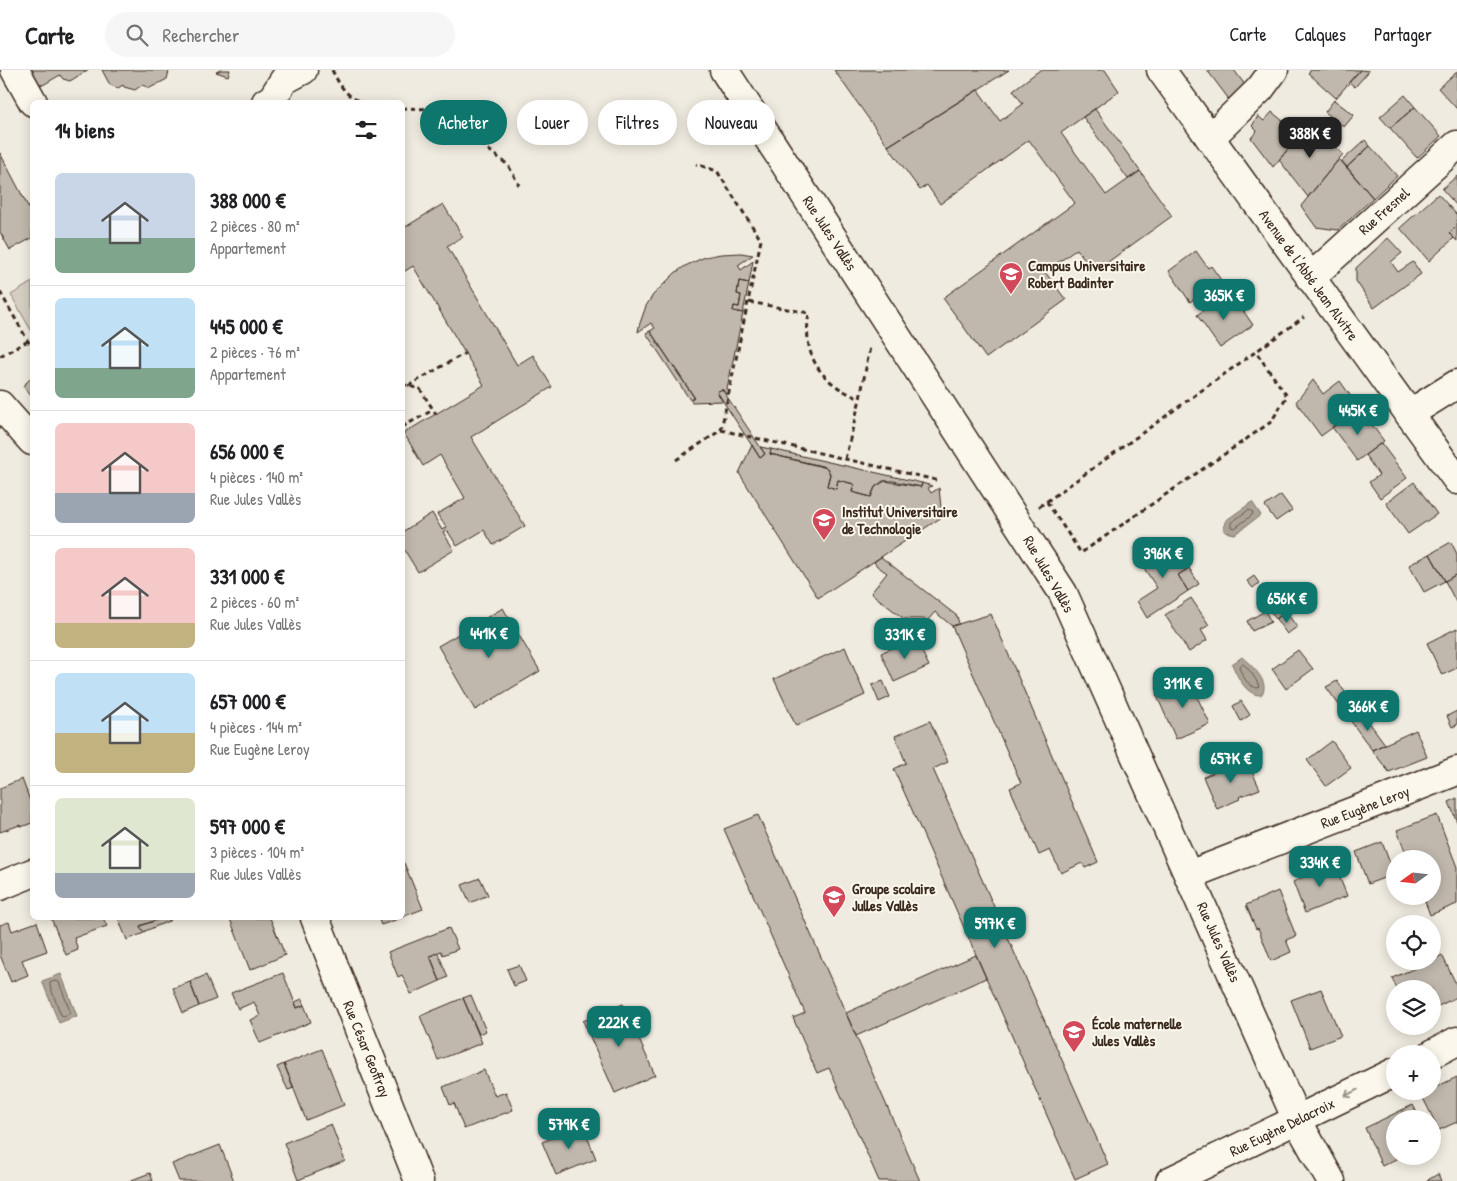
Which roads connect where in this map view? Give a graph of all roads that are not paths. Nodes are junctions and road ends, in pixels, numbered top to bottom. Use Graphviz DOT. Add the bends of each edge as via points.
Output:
graph roads {
  1 [pos="15,70"];
  2 [pos="303,70"];
  3 [pos="724,70"];
  4 [pos="1161,70"];
  5 [pos="1274,70"];
  6 [pos="32,100"];
  7 [pos="270,100"];
  8 [pos="1210,138"];
  9 [pos="1457,145"];
  10 [pos="1310,278"];
  11 [pos="1457,384"];
  12 [pos="0,405"];
  13 [pos="1409,414"];
  14 [pos="30,439"];
  15 [pos="1457,480"];
  16 [pos="1457,771"];
  17 [pos="30,874"];
  18 [pos="1189,875"];
  19 [pos="0,886"];
  20 [pos="316,920"];
  21 [pos="1457,1041"];
  22 [pos="1441,1049"];
  23 [pos="1386,1076"];
  24 [pos="1297,1120"];
  25 [pos="419,1181"];
  26 [pos="1170,1181"];
  27 [pos="1331,1181"];
  1 -- 6 [label="street"];
  2 -- 7 [label="street" via="284,80"];
  3 -- 18 [label="street, Rue Jules Vallès" via="1063,593"];
  4 -- 8 [label="street, Avenue de l'Abbé Jean Alvitre"];
  5 -- 8 [label="street" via="1260,89"];
  8 -- 10 [label="street, Avenue de l'Abbé Jean Alvitre"];
  9 -- 10 [label="street, Rue Fresnel"];
  10 -- 13 [label="street, Avenue de l'Abbé Jean Alvitre"];
  11 -- 13 [label="street"];
  12 -- 14 [label="street"];
  13 -- 15 [label="street, Avenue de l'Abbé Jean Alvitre"];
  16 -- 18 [label="street, Rue Eugène Leroy"];
  17 -- 19 [label="street"];
  18 -- 24 [label="street, Rue Jules Vallès"];
  20 -- 25 [label="street, Rue César Geoffray"];
  21 -- 22 [label="street"];
  23 -- 24 [label="street, Rue Eugène Delacroix, one-way"];
  24 -- 26 [label="street, Rue Eugène Delacroix"];
  24 -- 27 [label="street, Rue Jules Vallès"];
}
